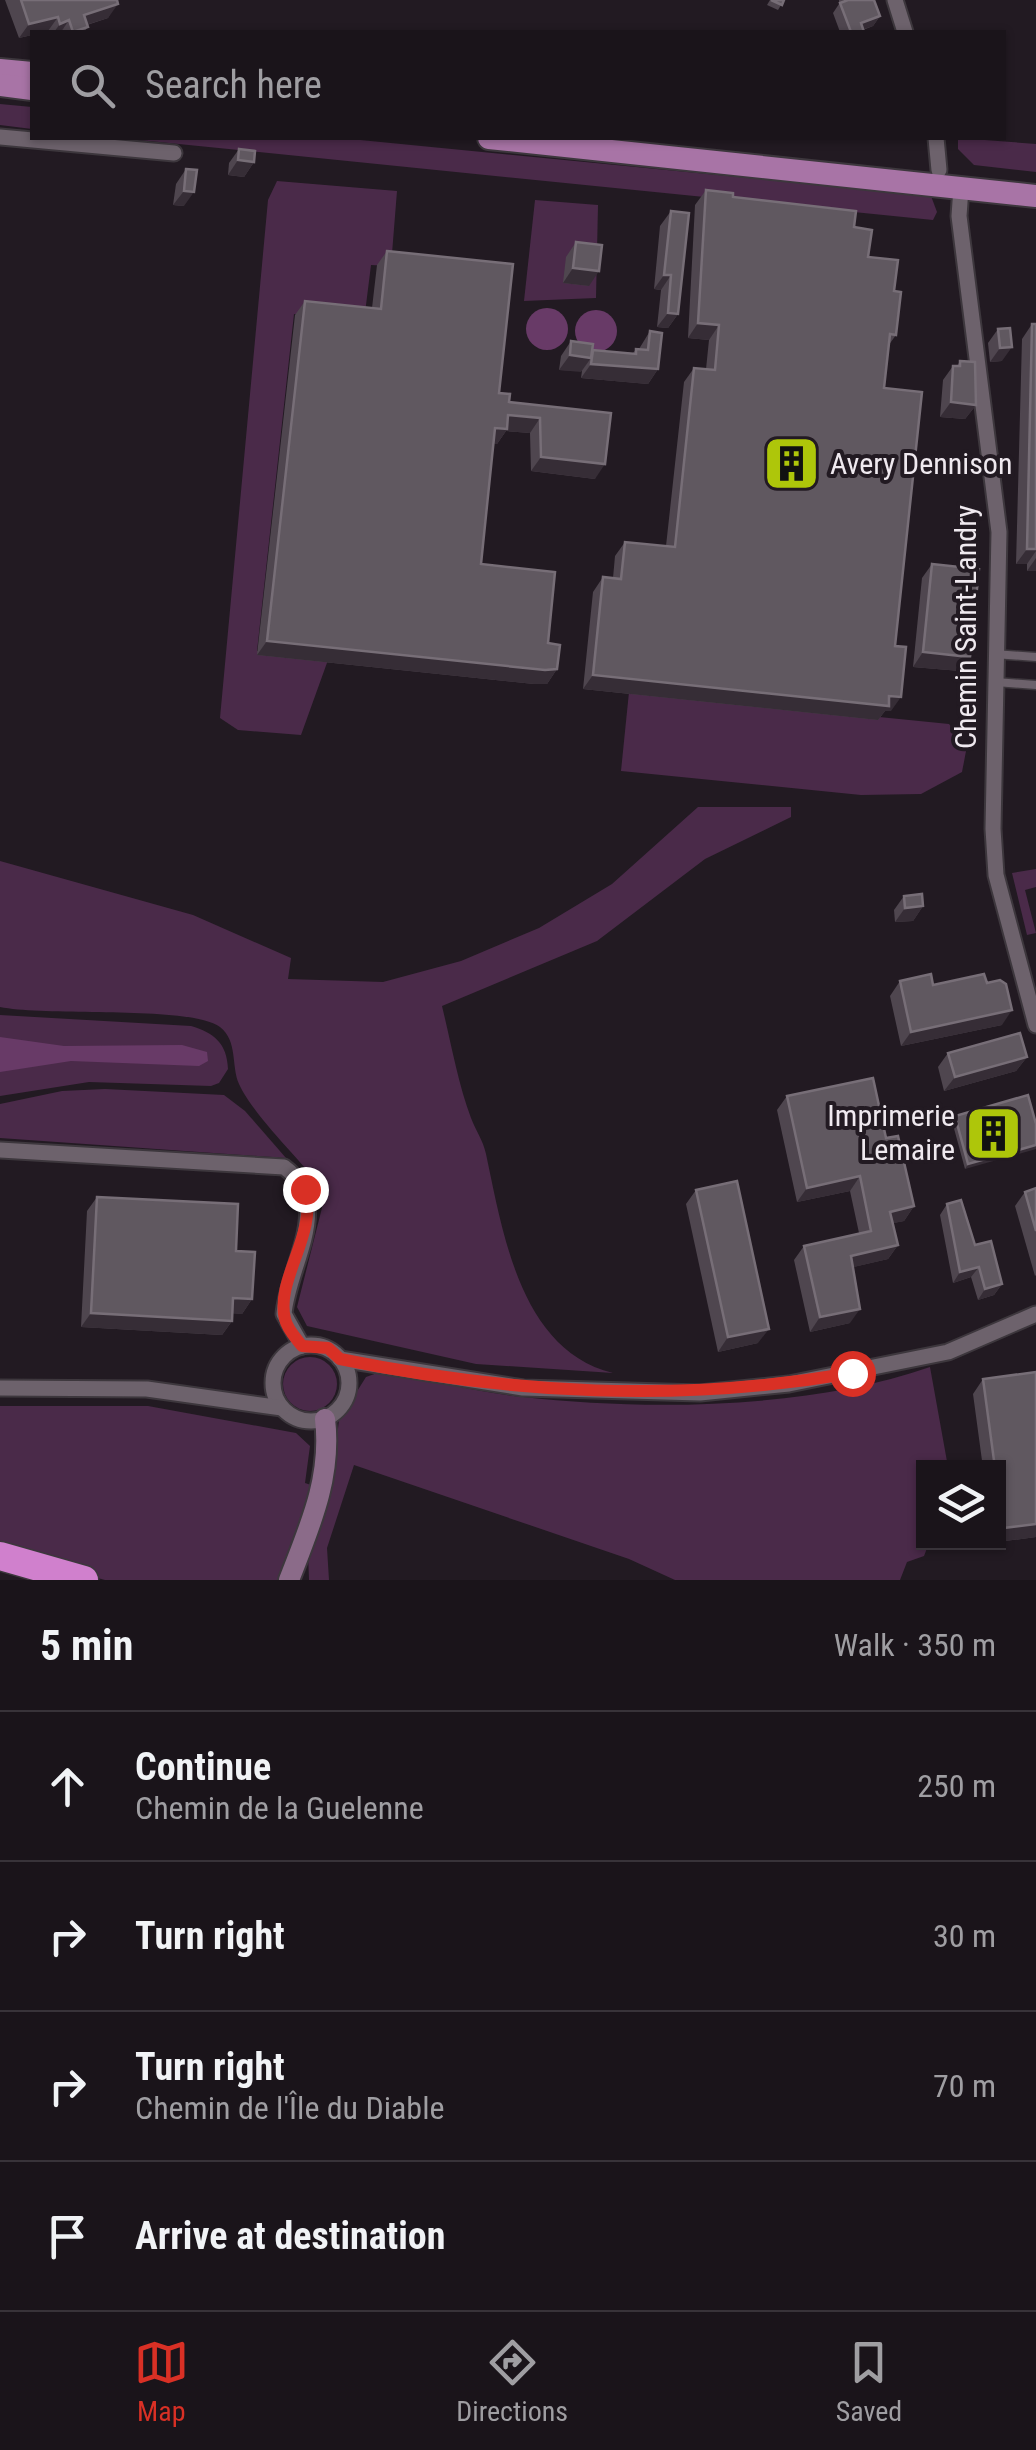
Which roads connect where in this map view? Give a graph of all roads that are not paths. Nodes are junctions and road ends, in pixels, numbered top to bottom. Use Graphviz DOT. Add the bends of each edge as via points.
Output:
graph roads {
  1 [pos="895,0"];
  2 [pos="903,30"];
  3 [pos="0,70"];
  4 [pos="30,73"];
  5 [pos="0,86"];
  6 [pos="30,89"];
  7 [pos="0,136"];
  8 [pos="30,139"];
  9 [pos="44,140"];
  10 [pos="509,140"];
  11 [pos="656,140"];
  12 [pos="936,140"];
  13 [pos="174,152"];
  14 [pos="939,170"];
  15 [pos="1036,180"];
  16 [pos="961,188"];
  17 [pos="1036,196"];
  18 [pos="994,654"];
  19 [pos="1036,657"];
  20 [pos="994,682"];
  21 [pos="1036,685"];
  22 [pos="1034,1014"];
  23 [pos="0,1150"];
  24 [pos="1036,1314"];
  25 [pos="302,1346"];
  26 [pos="340,1359"];
  27 [pos="376,1364"];
  28 [pos="273,1381"];
  29 [pos="348,1386"];
  30 [pos="0,1388"];
  31 [pos="233,1402"];
  32 [pos="282,1408"];
  33 [pos="325,1419"];
  34 [pos="0,1556"];
  35 [pos="84,1580"];
  36 [pos="290,1580"];
  1 -- 2 [label="street"];
  3 -- 4 [label="main road"];
  5 -- 6 [label="main road"];
  7 -- 8 [label="street"];
  9 -- 13 [label="street"];
  10 -- 16 [label="main road"];
  11 -- 14 [label="main road"];
  12 -- 14 [label="street"];
  14 -- 15 [label="main road"];
  16 -- 17 [label="main road"];
  16 -- 18 [label="street, Chemin Saint-Landry" via="959,216 999,532"];
  18 -- 19 [label="lane"];
  18 -- 20 [label="street, Chemin Saint-Landry"];
  20 -- 21 [label="lane"];
  20 -- 22 [label="street, Chemin Saint-Landry" via="996,875"];
  23 -- 25 [label="street" via="284,1167 305,1189 309,1208 284,1314"];
  24 -- 27 [label="street" via="948,1352 789,1384 700,1393 523,1388"];
  25 -- 26 [label="street" via="328,1348"];
  25 -- 28 [label="street" via="280,1360"];
  26 -- 27 [label="street"];
  26 -- 29 [label="street"];
  27 -- 29 [label="street"];
  28 -- 31 [label="street" via="254,1397"];
  28 -- 32 [label="street"];
  29 -- 33 [label="street" via="345,1400"];
  30 -- 31 [label="street" via="147,1389"];
  31 -- 32 [label="street"];
  32 -- 33 [label="street" via="305,1420"];
  33 -- 36 [label="street" via="323,1484"];
  34 -- 35 [label="highway"];
}
